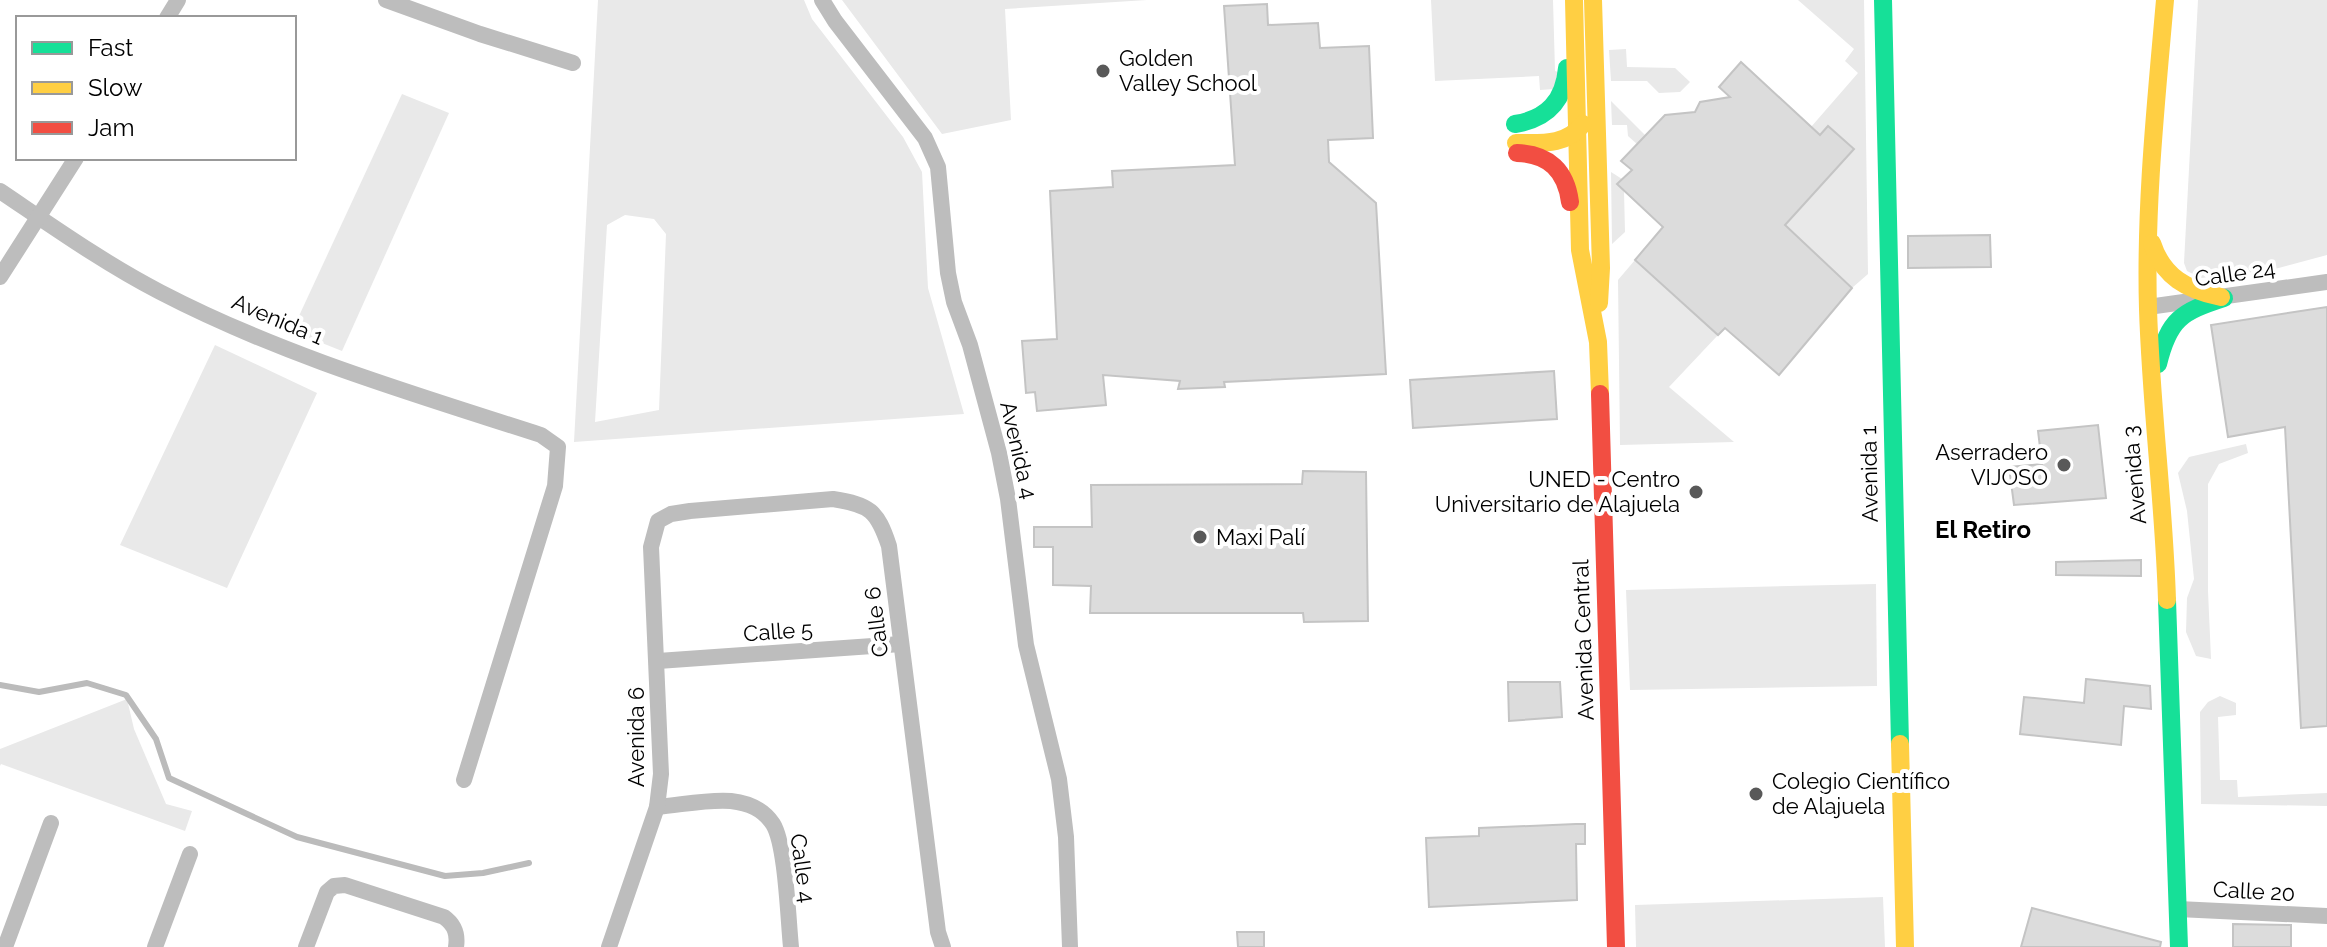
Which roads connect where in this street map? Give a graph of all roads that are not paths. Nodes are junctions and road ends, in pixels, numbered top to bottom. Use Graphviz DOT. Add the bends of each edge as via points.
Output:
graph roads {
  1 [pos="386,0"];
  2 [pos="822,0"];
  3 [pos="1883,0"];
  4 [pos="2165,0"];
  5 [pos="1586,2"];
  6 [pos="573,63"];
  7 [pos="1577,134"];
  8 [pos="1516,138"];
  9 [pos="75,160"];
  10 [pos="0,191"];
  11 [pos="1579,196"];
  12 [pos="1600,207"];
  13 [pos="39,217"];
  14 [pos="2148,225"];
  15 [pos="1601,268"];
  16 [pos="0,277"];
  17 [pos="2327,282"];
  18 [pos="1589,292"];
  19 [pos="2224,298"];
  20 [pos="2148,307"];
  21 [pos="1597,332"];
  22 [pos="2152,394"];
  23 [pos="658,521"];
  24 [pos="901,644"];
  25 [pos="658,661"];
  26 [pos="464,780"];
  27 [pos="657,807"];
  28 [pos="51,823"];
  29 [pos="190,854"];
  30 [pos="2178,909"];
  31 [pos="2327,916"];
  32 [pos="456,939"];
  33 [pos="5,947"];
  34 [pos="155,947"];
  35 [pos="306,947"];
  36 [pos="609,947"];
  37 [pos="791,947"];
  38 [pos="943,947"];
  39 [pos="1070,947"];
  40 [pos="1616,947"];
  41 [pos="1905,947"];
  42 [pos="2179,947"];
  1 -- 6 [label="street"];
  2 -- 39 [label="street, Avenida 4" via="925,138 938,167 948,273 999,453 1026,645 1059,779"];
  3 -- 41 [label="street, Avenida 1"];
  4 -- 14 [label="street, Avenida 3"];
  5 -- 7 [label="street, Avenida Central"];
  5 -- 8 [label="street" via="1566,26 1563,93 1546,115 1527,123"];
  5 -- 12 [label="street, Avenida Central"];
  7 -- 8 [label="street" via="1568,140"];
  7 -- 11 [label="street, Avenida Central"];
  7 -- 12 [label="street" via="1589,151 1590,189"];
  8 -- 18 [label="street" via="1565,178 1572,245"];
  9 -- 13 [label="street"];
  10 -- 13 [label="street, Avenida 1"];
  11 -- 15 [label="street" via="1590,213 1591,246"];
  11 -- 18 [label="street, Avenida Central" via="1580,250"];
  12 -- 15 [label="street, Avenida Central"];
  13 -- 16 [label="street"];
  13 -- 26 [label="street, Avenida 1" via="159,292 276,346 541,435 558,447 555,486"];
  14 -- 19 [label="street" via="2153,250 2166,273 2185,288"];
  14 -- 20 [label="street, Avenida 3"];
  15 -- 21 [label="street, Avenida Central"];
  17 -- 19 [label="street, Calle 24"];
  18 -- 21 [label="street, Avenida Central"];
  19 -- 20 [label="street, Calle 24"];
  19 -- 22 [label="street" via="2192,308 2169,325"];
  20 -- 22 [label="street, Avenida 3"];
  21 -- 40 [label="street, Avenida Central"];
  22 -- 30 [label="street, Avenida 3" via="2166,564"];
  23 -- 24 [label="street, Calle 6" via="690,511 833,499 863,506 881,521 889,546"];
  23 -- 25 [label="street, Avenida 6" via="651,547"];
  24 -- 25 [label="street, Calle 5"];
  24 -- 38 [label="street, Calle 6"];
  25 -- 27 [label="street, Avenida 6"];
  27 -- 36 [label="street, Avenida 6"];
  27 -- 37 [label="street, Calle 4" via="729,801 762,811 775,827 780,847"];
  28 -- 33 [label="street"];
  29 -- 34 [label="street"];
  30 -- 31 [label="street, Calle 20"];
  30 -- 42 [label="street, Avenida 3"];
  32 -- 35 [label="street" via="444,917 354,886 334,886"];
}
